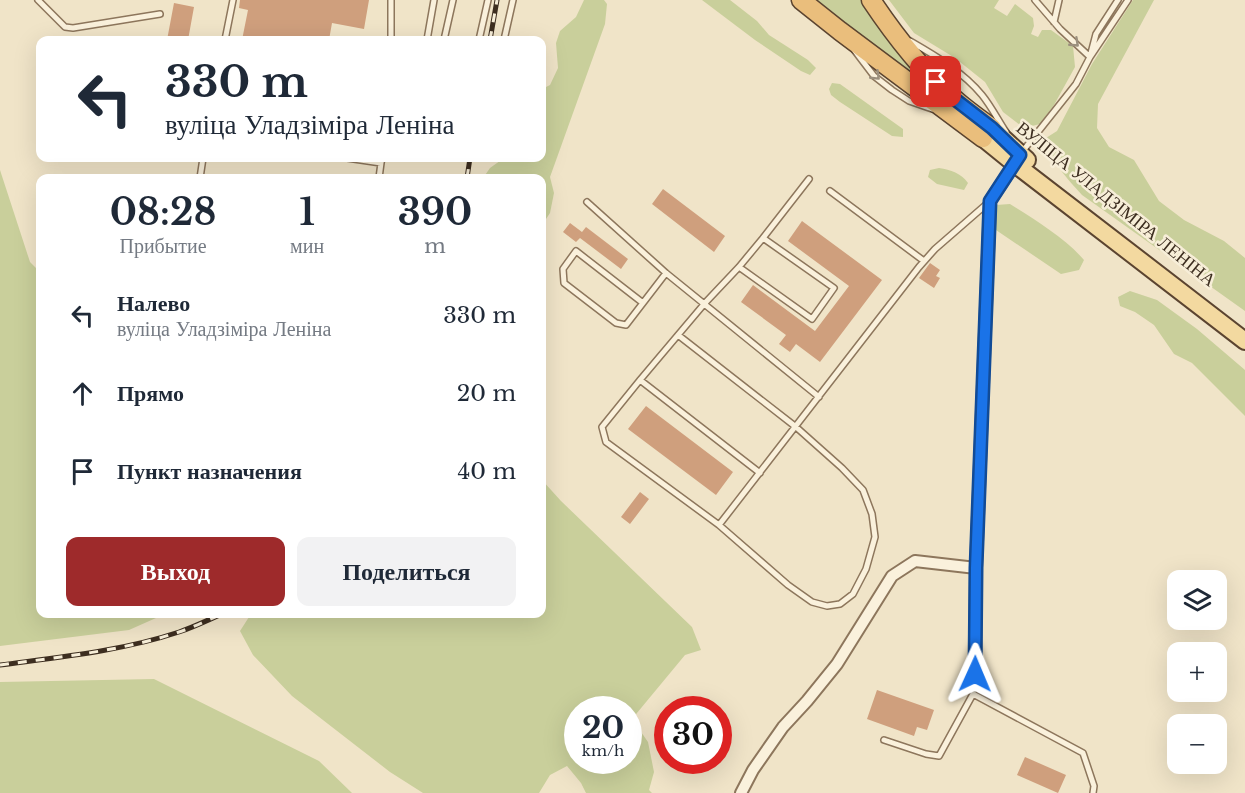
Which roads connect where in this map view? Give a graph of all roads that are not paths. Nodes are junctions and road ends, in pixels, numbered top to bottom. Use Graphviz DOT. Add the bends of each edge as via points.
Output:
graph roads {
  1 [pos="38,0"];
  2 [pos="233,0"];
  3 [pos="390,0"];
  4 [pos="434,0"];
  5 [pos="453,0"];
  6 [pos="488,0"];
  7 [pos="513,0"];
  8 [pos="801,0"];
  9 [pos="871,0"];
  10 [pos="1035,0"];
  11 [pos="1059,0"];
  12 [pos="1118,0"];
  13 [pos="1128,0"];
  14 [pos="160,14"];
  15 [pos="1054,22"];
  16 [pos="890,29"];
  17 [pos="226,36"];
  18 [pos="391,36"];
  19 [pos="428,36"];
  20 [pos="445,36"];
  21 [pos="480,36"];
  22 [pos="505,36"];
  23 [pos="1090,57"];
  24 [pos="987,133"];
  25 [pos="1018,159"];
  26 [pos="809,179"];
  27 [pos="830,191"];
  28 [pos="990,201"];
  29 [pos="587,202"];
  30 [pos="763,238"];
  31 [pos="924,261"];
  32 [pos="739,267"];
  33 [pos="666,273"];
  34 [pos="643,303"];
  35 [pos="705,303"];
  36 [pos="1245,333"];
  37 [pos="678,335"];
  38 [pos="1245,341"];
  39 [pos="640,380"];
  40 [pos="819,397"];
  41 [pos="796,427"];
  42 [pos="760,473"];
  43 [pos="719,525"];
  44 [pos="976,568"];
  45 [pos="975,674"];
  46 [pos="973,694"];
  47 [pos="884,740"];
  48 [pos="741,793"];
  49 [pos="1094,793"];
  1 -- 14 [label="lane" via="65,27 73,28"];
  2 -- 17 [label="lane"];
  3 -- 18 [label="lane"];
  4 -- 19 [label="lane"];
  5 -- 20 [label="lane"];
  6 -- 21 [label="lane"];
  7 -- 22 [label="lane"];
  8 -- 24 [label="highway, one-way" via="956,118"];
  9 -- 16 [label="highway"];
  10 -- 15 [label="lane"];
  11 -- 15 [label="lane"];
  12 -- 23 [label="lane" via="1096,34"];
  13 -- 23 [label="lane"];
  15 -- 23 [label="lane, one-way"];
  16 -- 24 [label="highway"];
  16 -- 25 [label="lane" via="942,60 983,96"];
  23 -- 25 [label="lane" via="1076,84"];
  24 -- 25 [label="main road, ВУЛІЦА УЛАДЗІМІРА ЛЕНІНА"];
  25 -- 28 [label="street"];
  25 -- 36 [label="main road, ВУЛІЦА УЛАДЗІМІРА ЛЕНІНА"];
  25 -- 38 [label="main road, ВУЛІЦА УЛАДЗІМІРА ЛЕНІНА"];
  26 -- 30 [label="lane"];
  27 -- 31 [label="lane"];
  28 -- 31 [label="lane"];
  28 -- 44 [label="street"];
  29 -- 33 [label="lane"];
  30 -- 32 [label="lane"];
  30 -- 32 [label="lane" via="834,288 812,319"];
  31 -- 40 [label="lane"];
  32 -- 35 [label="lane"];
  33 -- 34 [label="lane"];
  33 -- 35 [label="lane"];
  34 -- 34 [label="lane" via="626,325 616,323 564,283 563,269 576,251"];
  35 -- 37 [label="lane"];
  35 -- 40 [label="lane"];
  37 -- 39 [label="lane"];
  37 -- 41 [label="lane"];
  39 -- 42 [label="lane"];
  39 -- 43 [label="lane" via="602,427 606,442"];
  40 -- 41 [label="lane"];
  41 -- 42 [label="lane"];
  41 -- 43 [label="lane" via="864,490 875,537 866,569 853,594 840,604 812,602"];
  42 -- 43 [label="lane"];
  44 -- 45 [label="street"];
  44 -- 48 [label="street" via="915,561 892,576 837,664 783,727"];
  45 -- 46 [label="lane"];
  46 -- 47 [label="lane" via="939,756"];
  46 -- 49 [label="lane" via="1083,753"];
}
